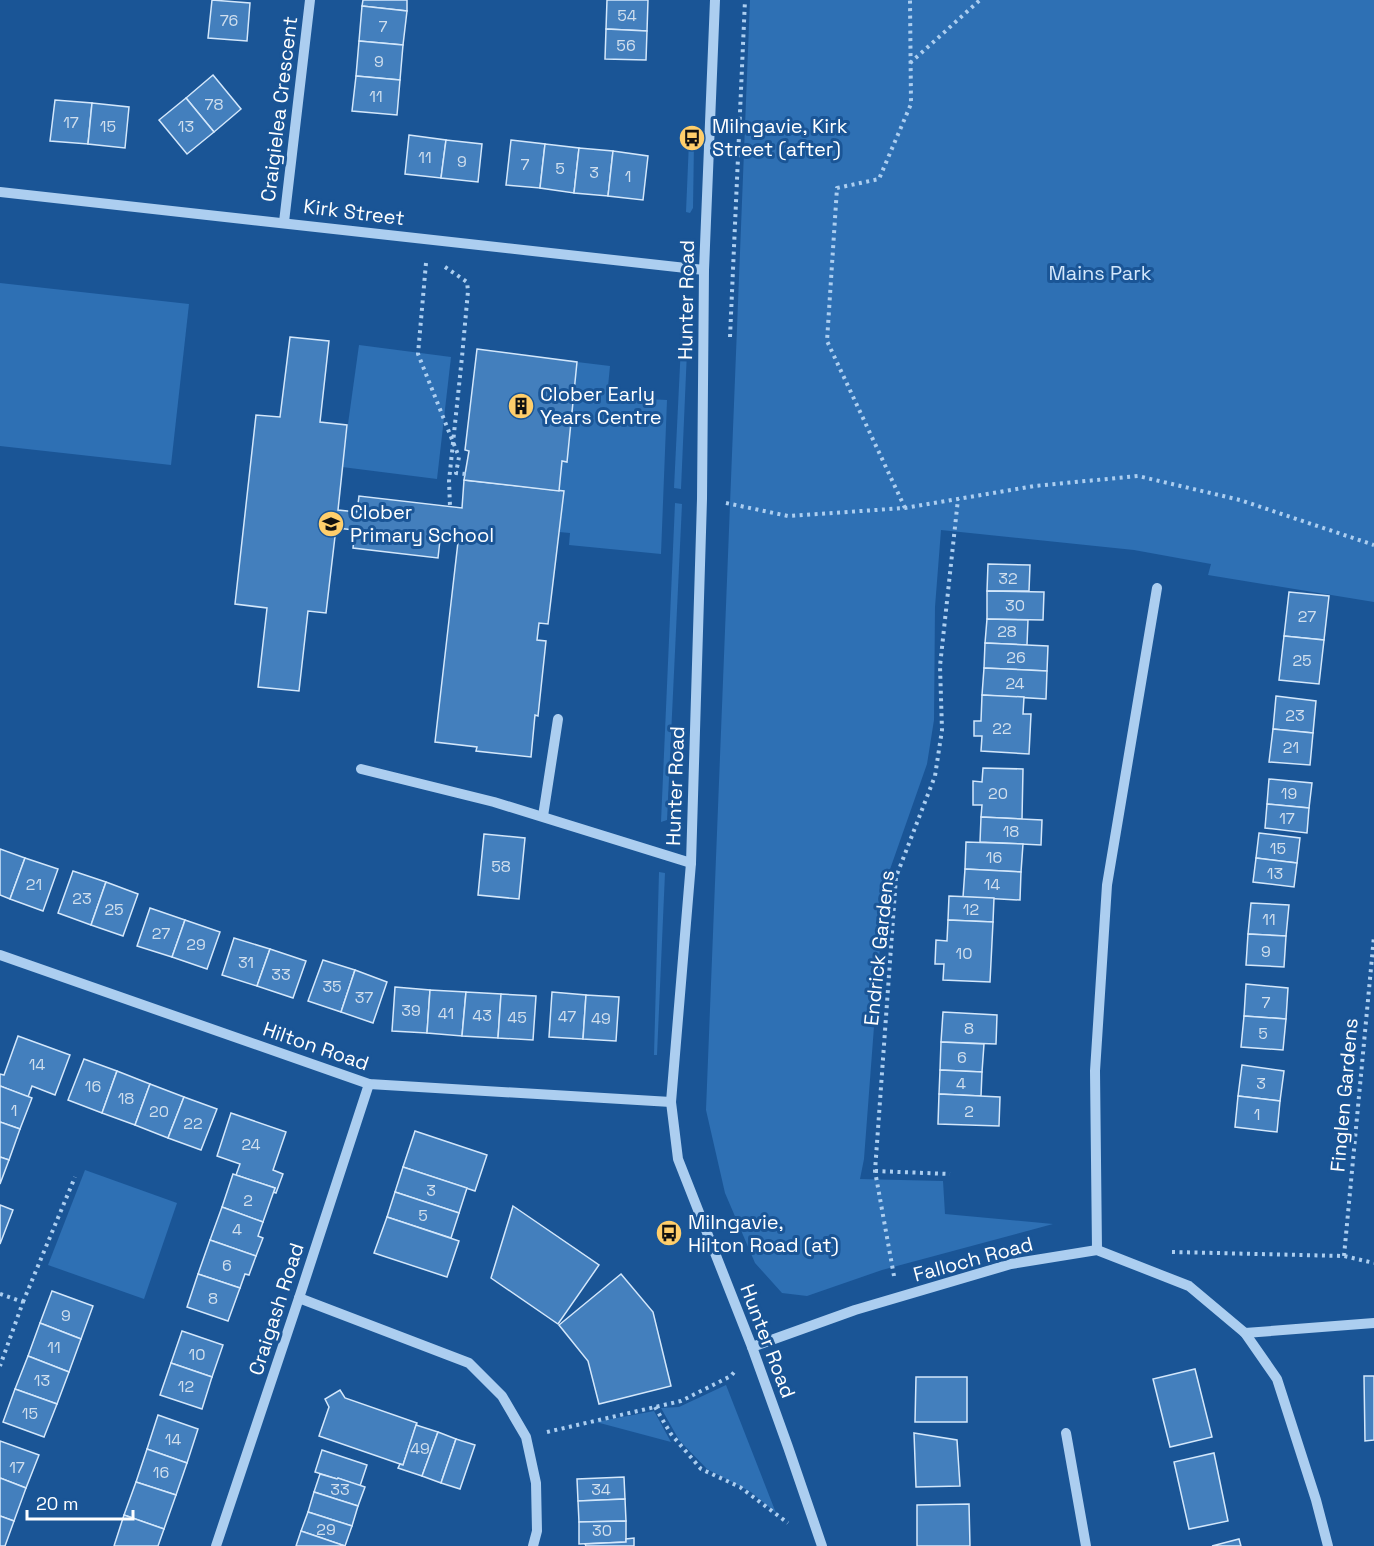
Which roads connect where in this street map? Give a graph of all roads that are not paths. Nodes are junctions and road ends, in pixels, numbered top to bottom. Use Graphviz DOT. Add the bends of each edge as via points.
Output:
graph roads {
  1 [pos="310,0"];
  2 [pos="715,0"];
  3 [pos="0,192"];
  4 [pos="284,222"];
  5 [pos="704,270"];
  6 [pos="1157,588"];
  7 [pos="558,719"];
  8 [pos="361,769"];
  9 [pos="543,816"];
  10 [pos="691,862"];
  11 [pos="0,955"];
  12 [pos="369,1084"];
  13 [pos="670,1102"];
  14 [pos="1097,1250"];
  15 [pos="299,1298"];
  16 [pos="1374,1323"];
  17 [pos="1245,1333"];
  18 [pos="752,1347"];
  19 [pos="1066,1433"];
  20 [pos="216,1546"];
  21 [pos="533,1546"];
  22 [pos="821,1546"];
  23 [pos="1086,1546"];
  24 [pos="1328,1546"];
  1 -- 4 [label="street, Craigielea Crescent"];
  2 -- 5 [label="street, Hunter Road"];
  3 -- 4 [label="street, Kirk Street"];
  4 -- 5 [label="street, Kirk Street"];
  5 -- 10 [label="street, Hunter Road" via="702,499"];
  6 -- 14 [label="street" via="1107,885 1095,1071"];
  7 -- 9 [label="street"];
  8 -- 9 [label="street"];
  9 -- 10 [label="street"];
  10 -- 13 [label="street, Hunter Road"];
  11 -- 12 [label="street, Hilton Road"];
  12 -- 13 [label="street, Hilton Road"];
  12 -- 15 [label="street, Craigash Road"];
  13 -- 18 [label="street, Hunter Road" via="678,1159"];
  14 -- 17 [label="street" via="1190,1286"];
  14 -- 18 [label="street, Falloch Road" via="1011,1264 855,1310"];
  15 -- 20 [label="street, Craigash Road"];
  15 -- 21 [label="street" via="469,1363 502,1396 526,1437 536,1484 537,1531"];
  16 -- 17 [label="street"];
  17 -- 24 [label="street" via="1277,1379"];
  18 -- 22 [label="street, Hunter Road"];
  19 -- 23 [label="street"];
}
